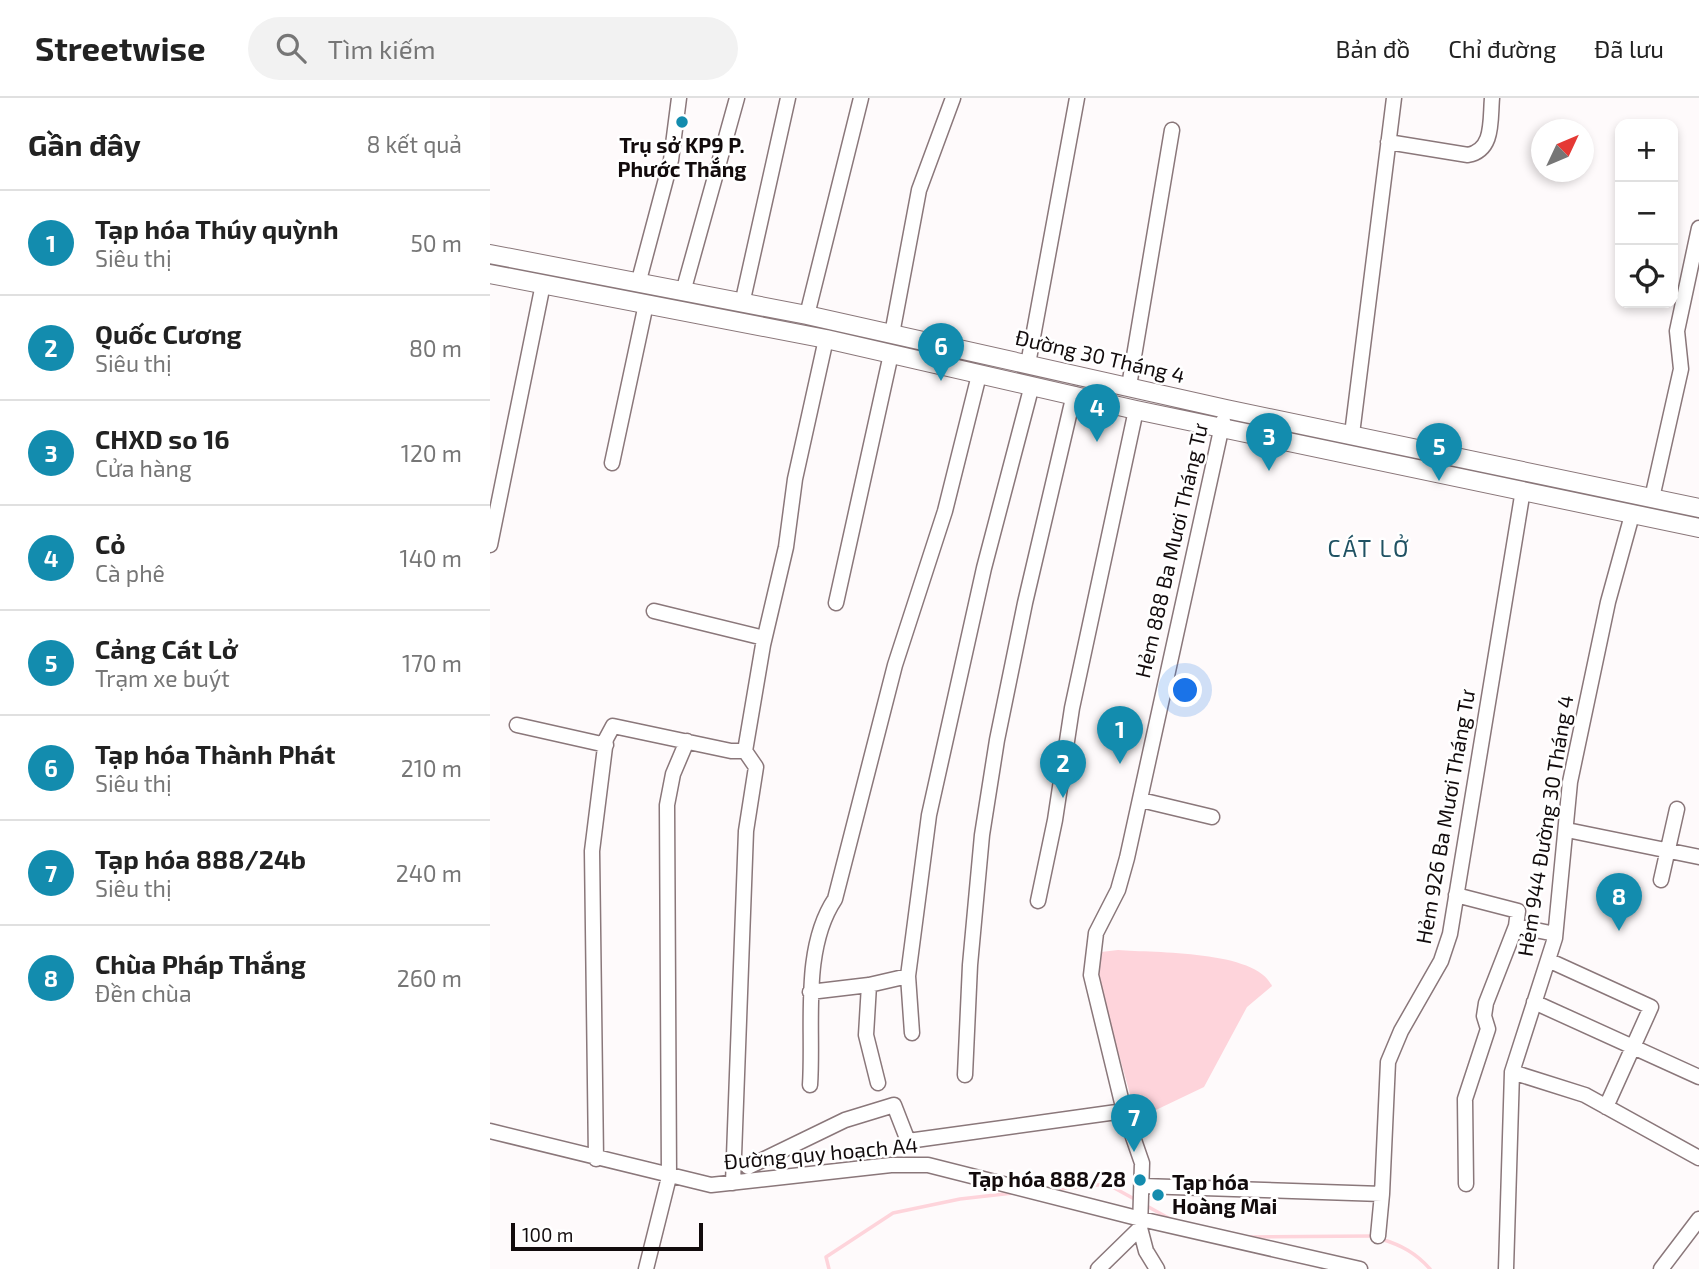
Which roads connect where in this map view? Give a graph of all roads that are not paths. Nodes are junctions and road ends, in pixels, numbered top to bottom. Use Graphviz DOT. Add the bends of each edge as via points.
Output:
graph roads {
  1 [pos="679,98"];
  2 [pos="737,98"];
  3 [pos="788,98"];
  4 [pos="861,98"];
  5 [pos="953,98"];
  6 [pos="1077,98"];
  7 [pos="1394,98"];
  8 [pos="1492,98"];
  9 [pos="1172,130"];
  10 [pos="1388,142"];
  11 [pos="1699,228"];
  12 [pos="490,254"];
  13 [pos="490,274"];
  14 [pos="544,284"];
  15 [pos="638,284"];
  16 [pos="683,292"];
  17 [pos="646,304"];
  18 [pos="742,304"];
  19 [pos="807,315"];
  20 [pos="892,334"];
  21 [pos="826,339"];
  22 [pos="891,354"];
  23 [pos="1028,364"];
  24 [pos="979,374"];
  25 [pos="1032,385"];
  26 [pos="1129,386"];
  27 [pos="1074,394"];
  28 [pos="1226,409"];
  29 [pos="1136,410"];
  30 [pos="1222,427"];
  31 [pos="1352,434"];
  32 [pos="1349,455"];
  33 [pos="612,463"];
  34 [pos="1523,490"];
  35 [pos="1652,498"];
  36 [pos="1699,508"];
  37 [pos="1632,515"];
  38 [pos="1699,528"];
  39 [pos="490,545"];
  40 [pos="836,603"];
  41 [pos="653,611"];
  42 [pos="764,638"];
  43 [pos="517,725"];
  44 [pos="687,741"];
  45 [pos="606,745"];
  46 [pos="745,751"];
  47 [pos="1141,800"];
  48 [pos="1677,809"];
  49 [pos="1212,817"];
  50 [pos="1567,830"];
  51 [pos="1667,850"];
  52 [pos="1699,857"];
  53 [pos="1661,880"];
  54 [pos="1457,895"];
  55 [pos="1038,901"];
  56 [pos="1516,926"];
  57 [pos="1555,934"];
  58 [pos="1548,960"];
  59 [pos="908,976"];
  60 [pos="869,985"];
  61 [pos="810,992"];
  62 [pos="1534,1002"];
  63 [pos="912,1033"];
  64 [pos="1633,1049"];
  65 [pos="1512,1072"];
  66 [pos="965,1075"];
  67 [pos="1699,1077"];
  68 [pos="878,1083"];
  69 [pos="810,1085"];
  70 [pos="1606,1107"];
  71 [pos="1124,1111"];
  72 [pos="490,1131"];
  73 [pos="1699,1158"];
  74 [pos="596,1159"];
  75 [pos="748,1167"];
  76 [pos="669,1177"];
  77 [pos="733,1183"];
  78 [pos="1466,1184"];
  79 [pos="1142,1186"];
  80 [pos="1382,1194"];
  81 [pos="1699,1219"];
  82 [pos="1141,1224"];
  83 [pos="1378,1236"];
  84 [pos="646,1269"];
  85 [pos="1098,1269"];
  86 [pos="1157,1269"];
  87 [pos="1360,1269"];
  88 [pos="1506,1269"];
  89 [pos="1661,1269"];
  1 -- 15 [label="street" via="667,179"];
  2 -- 16 [label="street"];
  3 -- 18 [label="street"];
  4 -- 19 [label="street"];
  5 -- 20 [label="street" via="919,190"];
  6 -- 23 [label="street"];
  7 -- 10 [label="street"];
  8 -- 10 [label="street" via="1486,145 1480,152 1468,155"];
  9 -- 26 [label="street"];
  10 -- 31 [label="street"];
  11 -- 35 [label="street" via="1677,331 1681,369"];
  12 -- 15 [label="main road, Đường 30 Tháng 4"];
  13 -- 14 [label="main road, Đường 30 Tháng 4"];
  14 -- 17 [label="main road, Đường 30 Tháng 4"];
  14 -- 39 [label="street"];
  15 -- 16 [label="main road, Đường 30 Tháng 4"];
  16 -- 18 [label="main road, Đường 30 Tháng 4"];
  17 -- 21 [label="main road, Đường 30 Tháng 4"];
  17 -- 33 [label="street"];
  18 -- 19 [label="main road, Đường 30 Tháng 4"];
  19 -- 20 [label="main road, Đường 30 Tháng 4"];
  20 -- 22 [label="main road"];
  20 -- 23 [label="main road, Đường 30 Tháng 4"];
  21 -- 22 [label="main road, Đường 30 Tháng 4"];
  21 -- 42 [label="street"];
  22 -- 24 [label="main road, Đường 30 Tháng 4"];
  22 -- 40 [label="street"];
  23 -- 26 [label="main road, Đường 30 Tháng 4"];
  24 -- 25 [label="main road, Đường 30 Tháng 4"];
  24 -- 61 [label="street" via="945,511 895,665 835,899 822,919"];
  25 -- 27 [label="main road, Đường 30 Tháng 4"];
  25 -- 59 [label="street" via="933,793"];
  26 -- 28 [label="main road, Đường 30 Tháng 4"];
  27 -- 29 [label="main road, Đường 30 Tháng 4"];
  27 -- 66 [label="street" via="1025,603 982,835"];
  28 -- 30 [label="street, Hẻm 888 Ba Mươi Tháng Tư"];
  28 -- 31 [label="main road, Đường 30 Tháng 4"];
  29 -- 30 [label="main road, Đường 30 Tháng 4"];
  29 -- 55 [label="street"];
  30 -- 32 [label="main road, Đường 30 Tháng 4"];
  30 -- 47 [label="street, Hẻm 888 Ba Mươi Tháng Tư"];
  31 -- 32 [label="main road"];
  31 -- 35 [label="main road, Đường 30 Tháng 4"];
  32 -- 34 [label="main road, Đường 30 Tháng 4"];
  34 -- 37 [label="main road, Đường 30 Tháng 4"];
  34 -- 54 [label="street, Hẻm 926 Ba Mươi Tháng Tư"];
  35 -- 36 [label="main road, Đường 30 Tháng 4"];
  37 -- 38 [label="main road, Đường 30 Tháng 4"];
  37 -- 50 [label="street, Hẻm 944 Đường 30 Tháng 4" via="1584,711 1570,782"];
  41 -- 42 [label="street"];
  42 -- 46 [label="street"];
  43 -- 45 [label="street"];
  44 -- 45 [label="street" via="613,726"];
  44 -- 46 [label="street"];
  44 -- 76 [label="street" via="673,774 667,805"];
  45 -- 74 [label="street" via="592,851"];
  46 -- 77 [label="street" via="757,767 746,831"];
  47 -- 49 [label="street"];
  47 -- 71 [label="street, Hẻm 888 Ba Mươi Tháng Tư" via="1118,890 1091,951 1091,975"];
  48 -- 51 [label="street"];
  50 -- 51 [label="street"];
  50 -- 57 [label="street, Hẻm 944 Đường 30 Tháng 4"];
  51 -- 52 [label="street"];
  51 -- 53 [label="street"];
  54 -- 56 [label="street" via="1518,911"];
  54 -- 80 [label="street, Hẻm 926 Ba Mươi Tháng Tư" via="1441,961 1388,1062"];
  56 -- 57 [label="street"];
  56 -- 78 [label="street" via="1486,1003 1488,1029 1465,1098"];
  57 -- 58 [label="street, Hẻm 944 Đường 30 Tháng 4"];
  58 -- 62 [label="street, Hẻm 944 Đường 30 Tháng 4"];
  58 -- 64 [label="street" via="1651,1007"];
  59 -- 60 [label="street"];
  59 -- 63 [label="street"];
  60 -- 61 [label="street"];
  60 -- 68 [label="street" via="866,1035"];
  61 -- 69 [label="street"];
  62 -- 64 [label="street"];
  62 -- 65 [label="street, Hẻm 944 Đường 30 Tháng 4"];
  64 -- 67 [label="street"];
  64 -- 70 [label="street"];
  65 -- 70 [label="street" via="1585,1095"];
  65 -- 88 [label="street, Hẻm 944 Đường 30 Tháng 4"];
  70 -- 73 [label="street"];
  71 -- 75 [label="street" via="908,1141 894,1105 845,1120"];
  71 -- 79 [label="street, Hẻm 888 Ba Mươi Tháng Tư" via="1143,1163"];
  72 -- 74 [label="street, Đường quy hoạch A4"];
  74 -- 76 [label="street, Đường quy hoạch A4"];
  76 -- 77 [label="street, Đường quy hoạch A4" via="711,1185"];
  76 -- 84 [label="street"];
  77 -- 82 [label="street, Đường quy hoạch A4" via="928,1165"];
  79 -- 80 [label="street"];
  79 -- 82 [label="street, Hẻm 888 Ba Mươi Tháng Tư"];
  80 -- 83 [label="street, Hẻm 926 Ba Mươi Tháng Tư"];
  81 -- 89 [label="street"];
  82 -- 85 [label="street"];
  82 -- 86 [label="street, Hẻm 888 Ba Mươi Tháng Tư" via="1146,1251"];
  82 -- 87 [label="street, Đường quy hoạch A4"];
}
